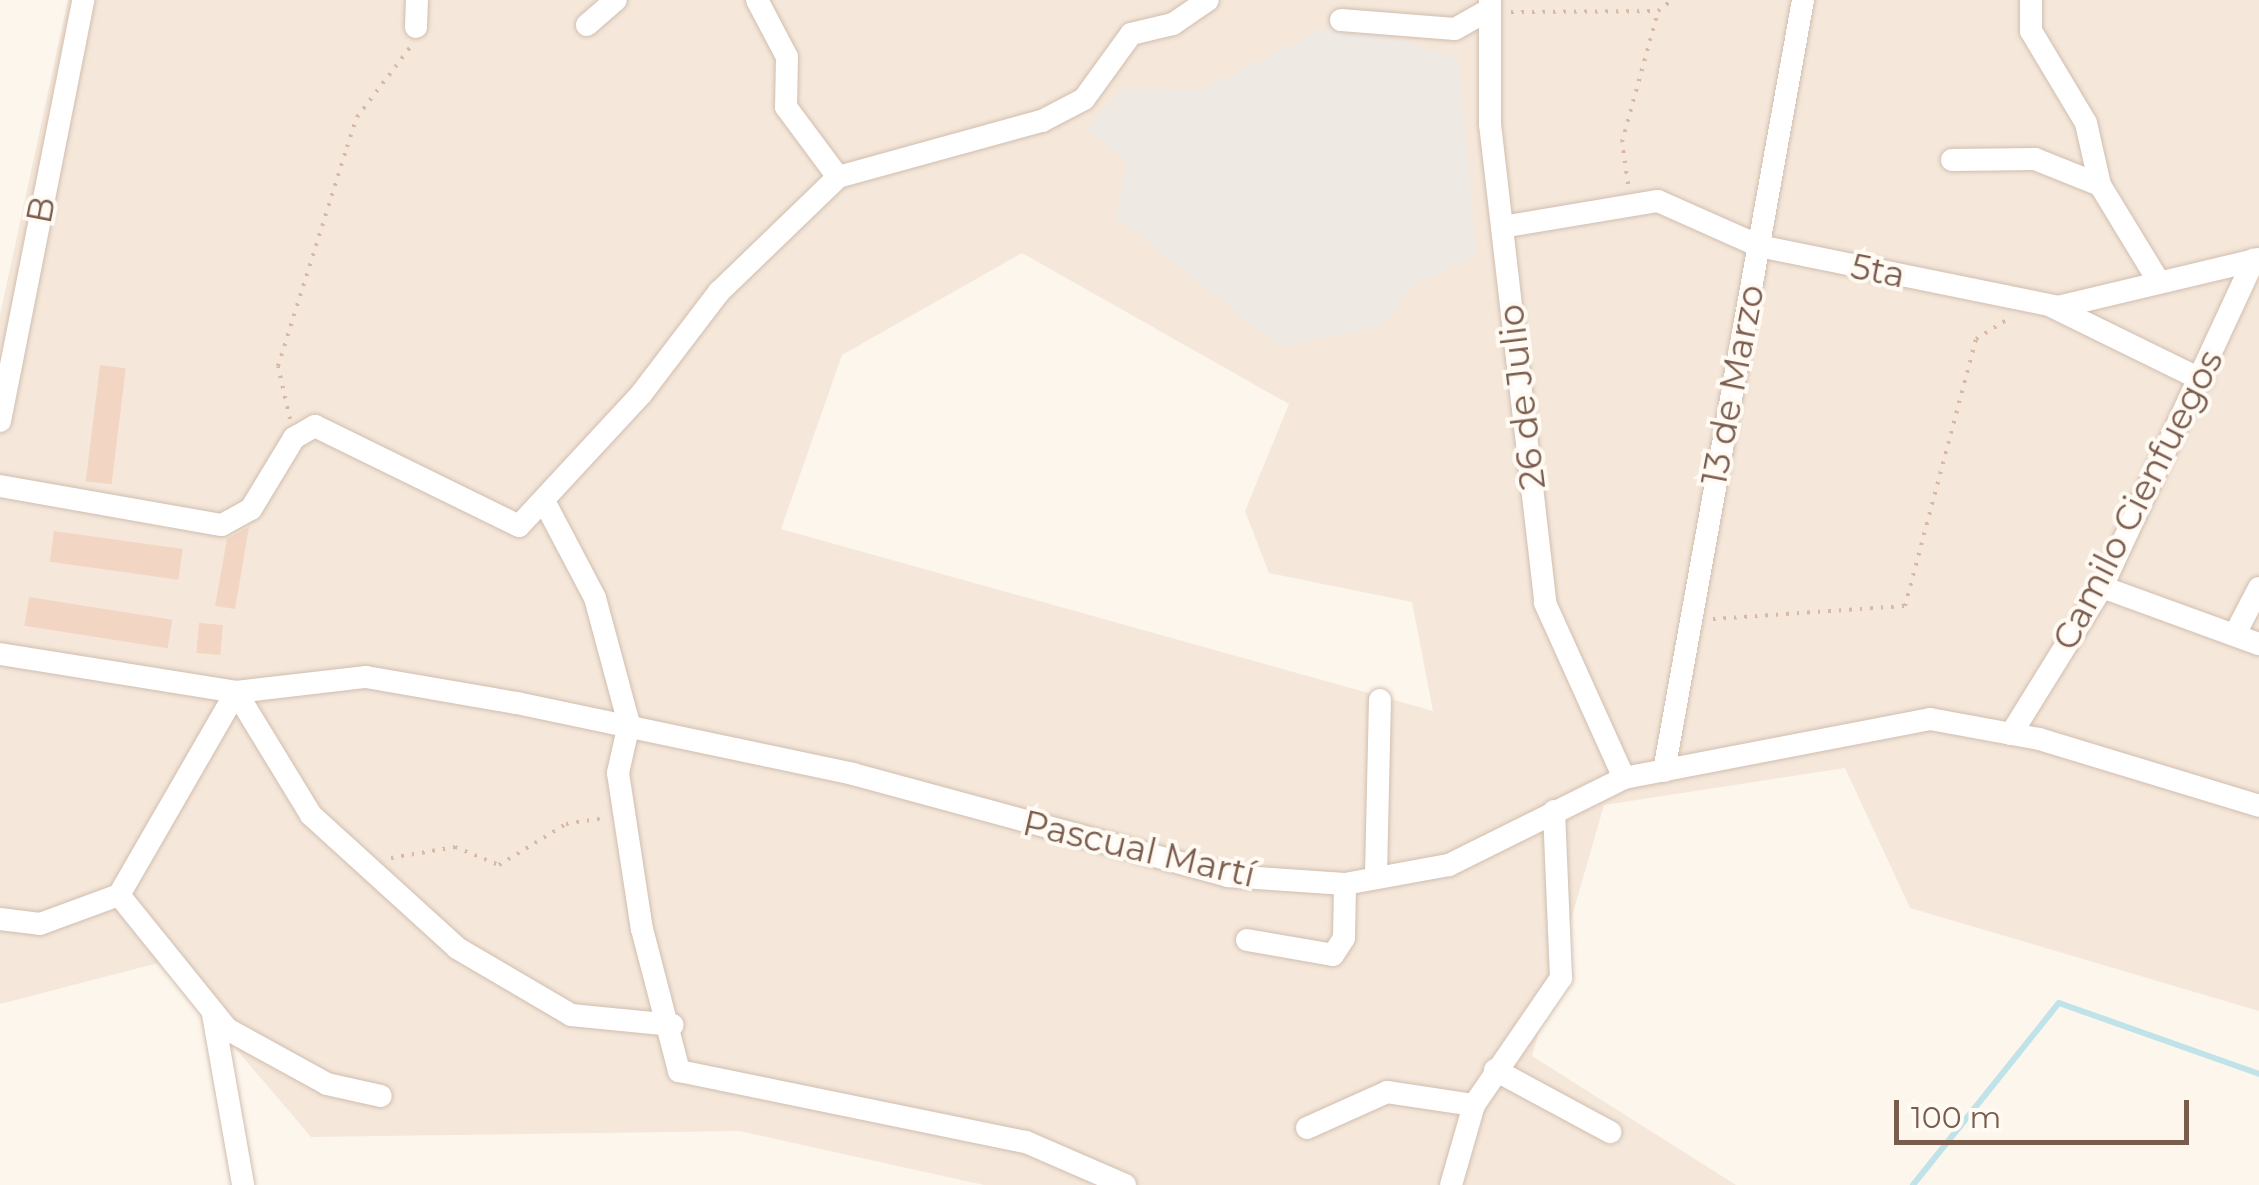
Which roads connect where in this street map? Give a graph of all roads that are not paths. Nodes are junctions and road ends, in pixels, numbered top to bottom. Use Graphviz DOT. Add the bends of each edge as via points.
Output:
graph roads {
  1 [pos="83,0"];
  2 [pos="416,0"];
  3 [pos="616,0"];
  4 [pos="756,0"];
  5 [pos="1208,0"];
  6 [pos="1804,0"];
  7 [pos="2031,0"];
  8 [pos="1490,5"];
  9 [pos="1341,20"];
  10 [pos="587,25"];
  11 [pos="416,27"];
  12 [pos="1952,160"];
  13 [pos="838,177"];
  14 [pos="2100,185"];
  15 [pos="1502,226"];
  16 [pos="1759,246"];
  17 [pos="2257,260"];
  18 [pos="2160,282"];
  19 [pos="2050,305"];
  20 [pos="2202,380"];
  21 [pos="0,421"];
  22 [pos="0,486"];
  23 [pos="545,503"];
  24 [pos="2102,587"];
  25 [pos="2259,588"];
  26 [pos="2235,634"];
  27 [pos="2259,644"];
  28 [pos="0,654"];
  29 [pos="236,692"];
  30 [pos="1380,700"];
  31 [pos="629,724"];
  32 [pos="2011,734"];
  33 [pos="1664,771"];
  34 [pos="1624,778"];
  35 [pos="2259,806"];
  36 [pos="1554,811"];
  37 [pos="1376,876"];
  38 [pos="1345,884"];
  39 [pos="119,895"];
  40 [pos="0,918"];
  41 [pos="1247,940"];
  42 [pos="212,1011"];
  43 [pos="672,1024"];
  44 [pos="1495,1070"];
  45 [pos="381,1096"];
  46 [pos="1474,1105"];
  47 [pos="1307,1128"];
  48 [pos="1610,1132"];
  49 [pos="244,1185"];
  50 [pos="1125,1185"];
  51 [pos="1450,1185"];
  1 -- 21 [label="street, B"];
  2 -- 11 [label="street"];
  3 -- 10 [label="street"];
  4 -- 13 [label="street" via="787,56 786,108"];
  5 -- 13 [label="street" via="1173,24 1131,34 1084,98 1042,122"];
  6 -- 16 [label="street, 13 de Marzo"];
  7 -- 14 [label="street" via="2031,31 2086,123"];
  8 -- 9 [label="street" via="1455,29"];
  8 -- 15 [label="street, 26 de Julio"];
  12 -- 14 [label="street" via="2035,159"];
  13 -- 23 [label="street" via="718,292"];
  14 -- 18 [label="street"];
  15 -- 16 [label="street, 5ta" via="1658,201"];
  15 -- 34 [label="street, 26 de Julio" via="1545,603"];
  16 -- 19 [label="street, 5ta"];
  16 -- 33 [label="street, 13 de Marzo"];
  17 -- 18 [label="street, 5ta"];
  17 -- 20 [label="street, Camilo Cienfuegos"];
  18 -- 19 [label="street, 5ta"];
  19 -- 20 [label="street"];
  20 -- 24 [label="street, Camilo Cienfuegos"];
  22 -- 23 [label="street" via="222,525 251,509 294,438 315,426 519,526"];
  23 -- 31 [label="street" via="595,598"];
  24 -- 26 [label="street"];
  24 -- 32 [label="street, Camilo Cienfuegos"];
  25 -- 26 [label="street"];
  26 -- 27 [label="street"];
  28 -- 29 [label="street, Pascual Martí"];
  29 -- 31 [label="street, Pascual Martí" via="366,678"];
  29 -- 39 [label="street"];
  29 -- 43 [label="street" via="310,815 457,948 571,1015"];
  30 -- 37 [label="street"];
  31 -- 38 [label="street, Pascual Martí" via="1228,876"];
  31 -- 43 [label="street" via="618,773 642,930"];
  32 -- 33 [label="street, Pascual Martí" via="1930,720"];
  32 -- 35 [label="street, Pascual Martí"];
  33 -- 34 [label="street, Pascual Martí"];
  34 -- 36 [label="street, Pascual Martí"];
  36 -- 37 [label="street, Pascual Martí" via="1449,865"];
  36 -- 44 [label="street" via="1561,978"];
  37 -- 38 [label="street, Pascual Martí"];
  38 -- 41 [label="street" via="1344,938 1333,955"];
  39 -- 40 [label="street" via="40,924"];
  39 -- 42 [label="street"];
  42 -- 45 [label="street" via="265,1056 326,1084"];
  42 -- 49 [label="street"];
  43 -- 50 [label="street" via="680,1072 1026,1142"];
  44 -- 46 [label="street"];
  44 -- 48 [label="street"];
  46 -- 47 [label="street" via="1386,1092"];
  46 -- 51 [label="street"];
}
